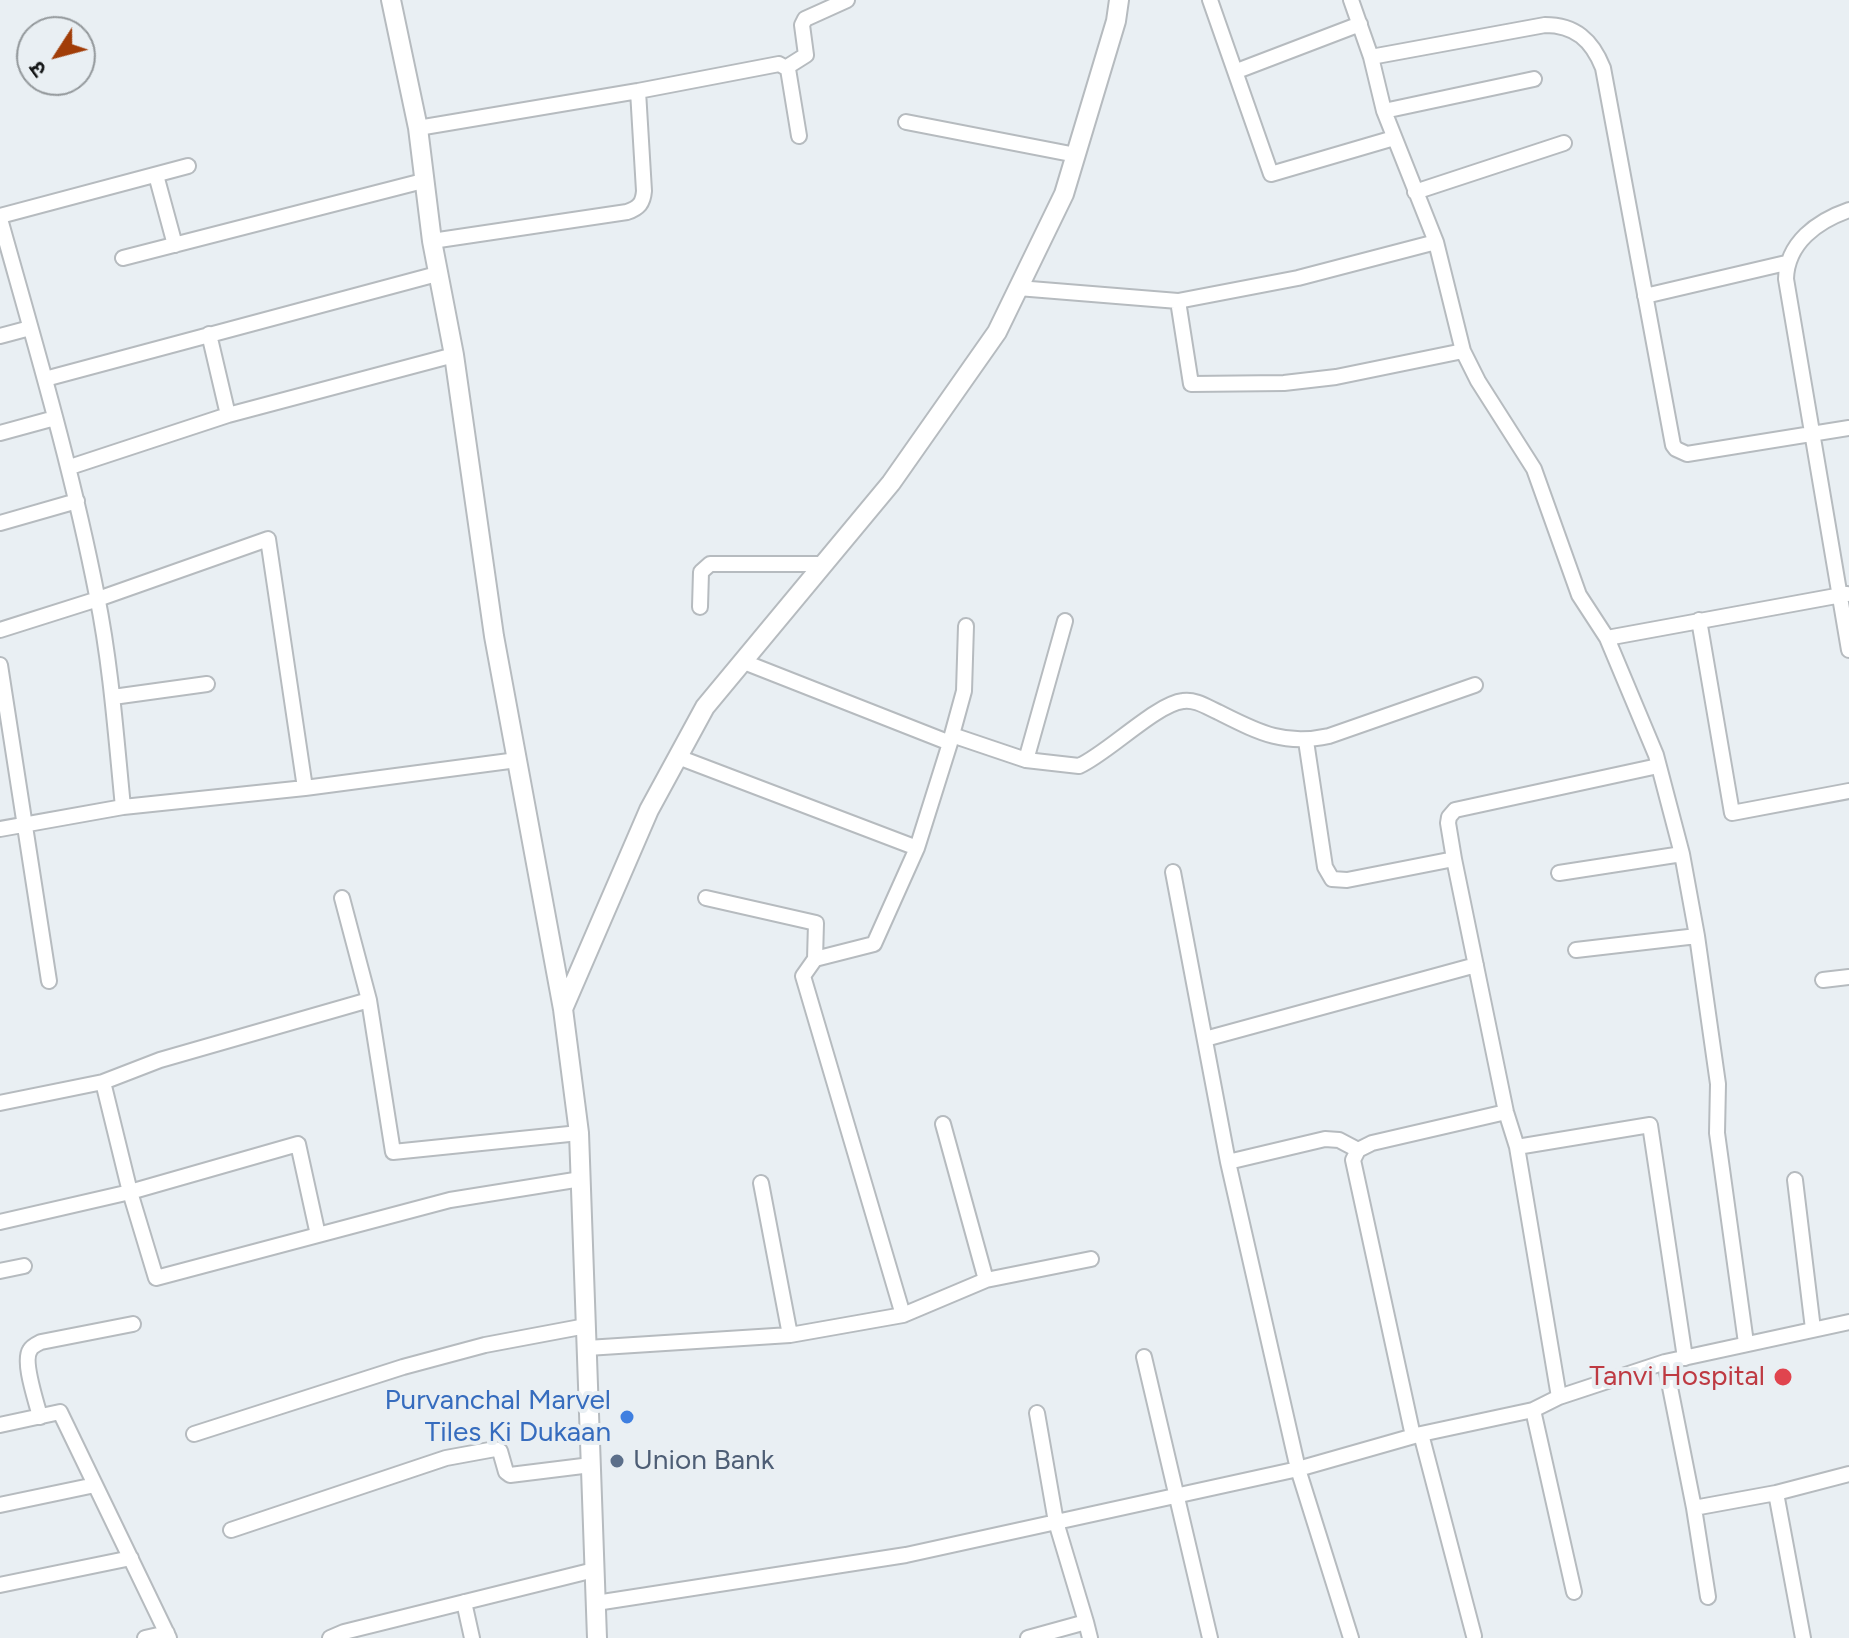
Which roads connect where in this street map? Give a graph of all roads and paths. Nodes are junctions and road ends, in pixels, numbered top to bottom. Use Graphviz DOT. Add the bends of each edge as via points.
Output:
graph roads {
  1 [pos="391,0"];
  2 [pos="847,0"];
  3 [pos="1119,0"];
  4 [pos="1210,0"];
  5 [pos="1351,0"];
  6 [pos="1360,24"];
  7 [pos="1371,57"];
  8 [pos="787,67"];
  9 [pos="1237,71"];
  10 [pos="1534,79"];
  11 [pos="638,91"];
  12 [pos="1384,111"];
  13 [pos="906,122"];
  14 [pos="418,128"];
  15 [pos="799,136"];
  16 [pos="1394,138"];
  17 [pos="1564,143"];
  18 [pos="1076,155"];
  19 [pos="188,166"];
  20 [pos="156,175"];
  21 [pos="423,181"];
  22 [pos="1415,192"];
  23 [pos="1849,210"];
  24 [pos="0,218"];
  25 [pos="432,241"];
  26 [pos="1436,242"];
  27 [pos="175,245"];
  28 [pos="123,258"];
  29 [pos="1786,263"];
  30 [pos="437,274"];
  31 [pos="1018,288"];
  32 [pos="1645,296"];
  33 [pos="1178,301"];
  34 [pos="30,328"];
  35 [pos="209,334"];
  36 [pos="0,336"];
  37 [pos="1463,351"];
  38 [pos="454,355"];
  39 [pos="45,379"];
  40 [pos="228,415"];
  41 [pos="55,418"];
  42 [pos="1849,428"];
  43 [pos="0,433"];
  44 [pos="1812,435"];
  45 [pos="70,467"];
  46 [pos="77,501"];
  47 [pos="0,523"];
  48 [pos="823,564"];
  49 [pos="1844,594"];
  50 [pos="98,599"];
  51 [pos="700,607"];
  52 [pos="1699,620"];
  53 [pos="1065,621"];
  54 [pos="966,626"];
  55 [pos="0,630"];
  56 [pos="1607,638"];
  57 [pos="1849,650"];
  58 [pos="744,662"];
  59 [pos="0,665"];
  60 [pos="207,684"];
  61 [pos="1475,685"];
  62 [pos="113,697"];
  63 [pos="951,739"];
  64 [pos="1306,741"];
  65 [pos="678,757"];
  66 [pos="517,760"];
  67 [pos="1026,760"];
  68 [pos="1658,766"];
  69 [pos="305,788"];
  70 [pos="1849,791"];
  71 [pos="123,807"];
  72 [pos="23,826"];
  73 [pos="0,829"];
  74 [pos="917,848"];
  75 [pos="1682,854"];
  76 [pos="1454,859"];
  77 [pos="1173,872"];
  78 [pos="1559,873"];
  79 [pos="342,898"];
  80 [pos="706,898"];
  81 [pos="1697,936"];
  82 [pos="1576,950"];
  83 [pos="815,959"];
  84 [pos="1476,965"];
  85 [pos="1849,977"];
  86 [pos="1823,980"];
  87 [pos="49,981"];
  88 [pos="369,1000"];
  89 [pos="563,1009"];
  90 [pos="1205,1039"];
  91 [pos="103,1082"];
  92 [pos="0,1103"];
  93 [pos="1506,1112"];
  94 [pos="943,1124"];
  95 [pos="579,1133"];
  96 [pos="1517,1147"];
  97 [pos="1358,1150"];
  98 [pos="1228,1162"];
  99 [pos="581,1179"];
  100 [pos="1795,1180"];
  101 [pos="761,1183"];
  102 [pos="130,1192"];
  103 [pos="0,1222"];
  104 [pos="318,1235"];
  105 [pos="1091,1259"];
  106 [pos="24,1266"];
  107 [pos="0,1271"];
  108 [pos="986,1280"];
  109 [pos="903,1315"];
  110 [pos="1849,1322"];
  111 [pos="133,1324"];
  112 [pos="586,1326"];
  113 [pos="1813,1329"];
  114 [pos="790,1335"];
  115 [pos="1746,1343"];
  116 [pos="587,1348"];
  117 [pos="1144,1357"];
  118 [pos="1685,1358"];
  119 [pos="1665,1362"];
  120 [pos="1559,1397"];
  121 [pos="1533,1410"];
  122 [pos="1037,1413"];
  123 [pos="40,1417"];
  124 [pos="0,1425"];
  125 [pos="194,1434"];
  126 [pos="1417,1435"];
  127 [pos="591,1465"];
  128 [pos="1298,1469"];
  129 [pos="1849,1474"];
  130 [pos="95,1485"];
  131 [pos="1776,1493"];
  132 [pos="1174,1496"];
  133 [pos="0,1505"];
  134 [pos="1694,1508"];
  135 [pos="1056,1522"];
  136 [pos="231,1530"];
  137 [pos="131,1558"];
  138 [pos="594,1570"];
  139 [pos="0,1585"];
  140 [pos="1574,1592"];
  141 [pos="1708,1597"];
  142 [pos="464,1602"];
  143 [pos="596,1603"];
  144 [pos="388,1621"];
  145 [pos="1086,1622"];
  146 [pos="168,1636"];
  147 [pos="1474,1636"];
  148 [pos="145,1638"];
  149 [pos="330,1638"];
  150 [pos="393,1638"];
  151 [pos="472,1638"];
  152 [pos="597,1638"];
  153 [pos="1028,1638"];
  154 [pos="1090,1638"];
  155 [pos="1210,1638"];
  156 [pos="1351,1638"];
  157 [pos="1803,1638"];
  1 -- 14 [label="street"];
  2 -- 8 [label="street" via="805,19 806,55"];
  3 -- 18 [label="street"];
  4 -- 9 [label="street"];
  5 -- 6 [label="street"];
  6 -- 7 [label="street"];
  6 -- 9 [label="street"];
  7 -- 12 [label="street"];
  7 -- 32 [label="street" via="1545,25 1559,25 1585,37 1603,68"];
  8 -- 11 [label="street" via="779,64"];
  8 -- 15 [label="street"];
  9 -- 16 [label="street" via="1271,174"];
  10 -- 12 [label="street"];
  11 -- 14 [label="street"];
  11 -- 25 [label="street" via="644,191 637,208"];
  12 -- 16 [label="street"];
  13 -- 18 [label="street"];
  14 -- 21 [label="street"];
  16 -- 22 [label="street"];
  17 -- 22 [label="street"];
  18 -- 31 [label="street" via="1064,194"];
  19 -- 20 [label="street"];
  20 -- 24 [label="street"];
  20 -- 27 [label="street"];
  21 -- 25 [label="street"];
  21 -- 27 [label="street"];
  22 -- 26 [label="street"];
  23 -- 29 [label="street" via="1820,223 1799,241"];
  24 -- 34 [label="street"];
  25 -- 30 [label="street"];
  26 -- 33 [label="street" via="1298,278"];
  26 -- 37 [label="street"];
  27 -- 28 [label="street"];
  29 -- 32 [label="street"];
  29 -- 44 [label="street"];
  30 -- 35 [label="street"];
  30 -- 38 [label="street"];
  31 -- 33 [label="street"];
  31 -- 48 [label="street" via="997,332 891,483"];
  32 -- 44 [label="street" via="1676,449 1687,454"];
  33 -- 37 [label="street" via="1191,384 1336,377"];
  34 -- 36 [label="street"];
  34 -- 39 [label="street"];
  35 -- 39 [label="street"];
  35 -- 40 [label="street"];
  37 -- 56 [label="street" via="1534,469 1579,595"];
  38 -- 40 [label="street"];
  38 -- 66 [label="street"];
  39 -- 41 [label="street"];
  40 -- 45 [label="street"];
  41 -- 43 [label="street"];
  41 -- 45 [label="street"];
  42 -- 44 [label="street"];
  44 -- 49 [label="street"];
  45 -- 46 [label="street"];
  46 -- 47 [label="street"];
  46 -- 50 [label="street"];
  48 -- 51 [label="street" via="710,564 701,572"];
  48 -- 58 [label="street"];
  49 -- 52 [label="street"];
  49 -- 57 [label="street"];
  50 -- 55 [label="street"];
  50 -- 62 [label="street"];
  50 -- 69 [label="street" via="268,539"];
  52 -- 56 [label="street"];
  52 -- 70 [label="street" via="1732,813"];
  53 -- 67 [label="street"];
  54 -- 63 [label="street" via="964,691"];
  56 -- 68 [label="street"];
  58 -- 63 [label="street"];
  58 -- 65 [label="street" via="705,707"];
  59 -- 72 [label="street"];
  60 -- 62 [label="street"];
  61 -- 64 [label="street"];
  62 -- 71 [label="street"];
  63 -- 67 [label="street"];
  63 -- 74 [label="street"];
  64 -- 67 [label="street" via="1259,733 1182,701 1079,766"];
  64 -- 76 [label="street" via="1325,867 1332,879"];
  65 -- 74 [label="street"];
  65 -- 89 [label="street" via="649,810"];
  66 -- 69 [label="street"];
  66 -- 89 [label="street"];
  68 -- 75 [label="street"];
  68 -- 76 [label="street" via="1455,810 1448,823"];
  69 -- 71 [label="street"];
  71 -- 72 [label="street"];
  72 -- 73 [label="street"];
  72 -- 87 [label="street"];
  74 -- 83 [label="street" via="874,944"];
  75 -- 78 [label="street"];
  75 -- 81 [label="street"];
  76 -- 84 [label="street"];
  77 -- 90 [label="street"];
  79 -- 88 [label="street"];
  80 -- 83 [label="street" via="816,923"];
  81 -- 82 [label="street"];
  81 -- 115 [label="street"];
  83 -- 109 [label="street" via="803,976"];
  84 -- 90 [label="street"];
  84 -- 93 [label="street"];
  85 -- 86 [label="street"];
  88 -- 91 [label="street" via="160,1060"];
  88 -- 95 [label="street" via="393,1152"];
  89 -- 95 [label="street"];
  90 -- 98 [label="street"];
  91 -- 92 [label="street"];
  91 -- 102 [label="street"];
  93 -- 96 [label="street"];
  93 -- 97 [label="street"];
  94 -- 108 [label="street"];
  95 -- 99 [label="street"];
  96 -- 118 [label="street" via="1650,1125"];
  96 -- 120 [label="street"];
  97 -- 98 [label="street" via="1325,1139"];
  97 -- 126 [label="street" via="1354,1169"];
  98 -- 128 [label="street"];
  99 -- 104 [label="street" via="450,1200"];
  99 -- 112 [label="street"];
  100 -- 113 [label="street"];
  101 -- 114 [label="street"];
  102 -- 103 [label="street"];
  102 -- 104 [label="street" via="156,1278"];
  102 -- 104 [label="street" via="298,1144"];
  105 -- 108 [label="street"];
  106 -- 107 [label="street"];
  108 -- 109 [label="street"];
  109 -- 114 [label="street"];
  110 -- 113 [label="street"];
  111 -- 123 [label="street" via="33,1347 27,1358"];
  112 -- 116 [label="street"];
  112 -- 125 [label="street" via="403,1367"];
  113 -- 115 [label="street"];
  114 -- 116 [label="street"];
  115 -- 118 [label="street"];
  116 -- 127 [label="street"];
  117 -- 132 [label="street"];
  118 -- 119 [label="street"];
  119 -- 120 [label="street"];
  119 -- 134 [label="street"];
  120 -- 121 [label="street"];
  121 -- 126 [label="street"];
  121 -- 140 [label="street"];
  122 -- 135 [label="street"];
  123 -- 124 [label="street"];
  123 -- 130 [label="street" via="60,1412"];
  126 -- 128 [label="street"];
  126 -- 147 [label="street"];
  127 -- 136 [label="street" via="510,1475 495,1449 446,1458"];
  127 -- 138 [label="street"];
  128 -- 132 [label="street"];
  128 -- 156 [label="street"];
  129 -- 131 [label="street"];
  130 -- 133 [label="street"];
  130 -- 137 [label="street"];
  131 -- 134 [label="street"];
  131 -- 157 [label="street"];
  132 -- 135 [label="street"];
  132 -- 155 [label="street"];
  134 -- 141 [label="street"];
  135 -- 143 [label="street" via="906,1555"];
  135 -- 145 [label="street"];
  137 -- 139 [label="street"];
  137 -- 146 [label="street"];
  138 -- 142 [label="street"];
  138 -- 143 [label="street"];
  142 -- 144 [label="street"];
  142 -- 151 [label="street"];
  143 -- 152 [label="street"];
  144 -- 149 [label="street"];
  144 -- 150 [label="street"];
  145 -- 153 [label="street"];
  145 -- 154 [label="street"];
  146 -- 148 [label="street"];
}
